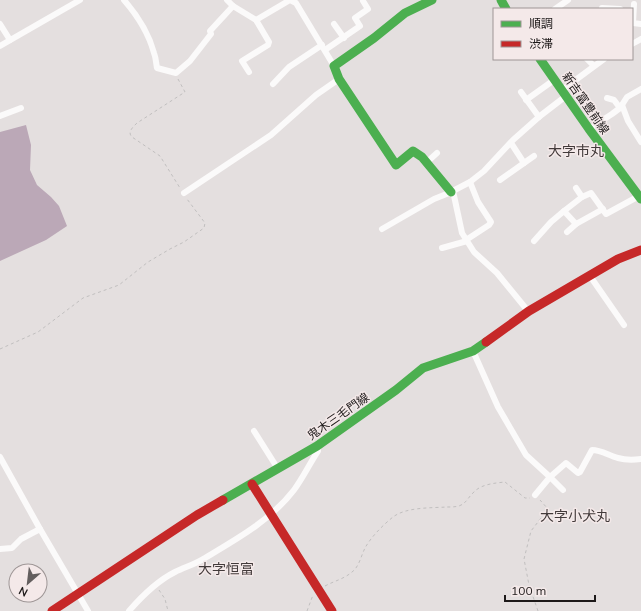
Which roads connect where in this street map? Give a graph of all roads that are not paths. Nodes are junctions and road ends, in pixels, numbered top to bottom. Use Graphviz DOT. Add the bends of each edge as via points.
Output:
graph roads {
  1 [pos="80,0"];
  2 [pos="124,0"];
  3 [pos="227,0"];
  4 [pos="290,0"];
  5 [pos="432,0"];
  6 [pos="568,0"];
  7 [pos="363,1"];
  8 [pos="71,2"];
  9 [pos="233,6"];
  10 [pos="556,8"];
  11 [pos="633,8"];
  12 [pos="256,20"];
  13 [pos="0,24"];
  14 [pos="334,24"];
  15 [pos="641,24"];
  16 [pos="344,38"];
  17 [pos="10,40"];
  18 [pos="0,46"];
  19 [pos="323,48"];
  20 [pos="541,60"];
  21 [pos="588,60"];
  22 [pos="603,60"];
  23 [pos="334,66"];
  24 [pos="594,66"];
  25 [pos="249,72"];
  26 [pos="339,79"];
  27 [pos="554,80"];
  28 [pos="273,84"];
  29 [pos="641,90"];
  30 [pos="521,92"];
  31 [pos="564,93"];
  32 [pos="607,98"];
  33 [pos="526,100"];
  34 [pos="621,107"];
  35 [pos="21,108"];
  36 [pos="0,116"];
  37 [pos="539,117"];
  38 [pos="589,129"];
  39 [pos="641,142"];
  40 [pos="511,143"];
  41 [pos="437,153"];
  42 [pos="534,156"];
  43 [pos="426,162"];
  44 [pos="524,163"];
  45 [pos="500,180"];
  46 [pos="470,182"];
  47 [pos="576,188"];
  48 [pos="452,191"];
  49 [pos="184,193"];
  50 [pos="582,197"];
  51 [pos="640,197"];
  52 [pos="603,210"];
  53 [pos="564,211"];
  54 [pos="576,224"];
  55 [pos="382,229"];
  56 [pos="567,232"];
  57 [pos="466,240"];
  58 [pos="534,241"];
  59 [pos="442,248"];
  60 [pos="641,250"];
  61 [pos="590,276"];
  62 [pos="528,311"];
  63 [pos="624,325"];
  64 [pos="473,351"];
  65 [pos="254,431"];
  66 [pos="317,446"];
  67 [pos="0,457"];
  68 [pos="641,460"];
  69 [pos="278,469"];
  70 [pos="550,477"];
  71 [pos="252,484"];
  72 [pos="563,490"];
  73 [pos="535,495"];
  74 [pos="271,513"];
  75 [pos="40,529"];
  76 [pos="0,549"];
  77 [pos="77,594"];
  78 [pos="52,611"];
  79 [pos="88,611"];
  80 [pos="129,611"];
  81 [pos="332,611"];
  1 -- 8 [label="street"];
  2 -- 9 [label="street" via="137,16 145,32 154,52 157,68 176,73 190,61 211,34 210,31"];
  3 -- 9 [label="street"];
  4 -- 12 [label="street"];
  4 -- 19 [label="street" via="296,3"];
  5 -- 23 [label="main road" via="405,13"];
  6 -- 10 [label="street"];
  7 -- 16 [label="street" via="368,9 355,18 360,26"];
  8 -- 17 [label="street"];
  9 -- 12 [label="street"];
  11 -- 15 [label="street" via="633,22"];
  12 -- 25 [label="street" via="269,42 242,61"];
  13 -- 17 [label="street"];
  14 -- 16 [label="street"];
  16 -- 19 [label="street"];
  17 -- 18 [label="street"];
  19 -- 23 [label="street"];
  19 -- 28 [label="street" via="289,67"];
  20 -- 27 [label="main road, 新吉富豊前線"];
  21 -- 24 [label="street"];
  22 -- 24 [label="street"];
  23 -- 26 [label="main road"];
  24 -- 31 [label="street"];
  26 -- 43 [label="main road" via="396,165 413,151"];
  26 -- 49 [label="street" via="316,95 272,135"];
  27 -- 31 [label="main road, 新吉富豊前線"];
  27 -- 33 [label="street"];
  29 -- 34 [label="street" via="627,97"];
  30 -- 33 [label="street"];
  31 -- 37 [label="street"];
  31 -- 38 [label="main road, 新吉富豊前線"];
  32 -- 34 [label="street" via="614,100"];
  33 -- 37 [label="street"];
  34 -- 38 [label="street"];
  34 -- 39 [label="street"];
  35 -- 36 [label="street"];
  37 -- 40 [label="street"];
  38 -- 51 [label="main road, 新吉富豊前線"];
  40 -- 44 [label="street"];
  40 -- 46 [label="street"];
  41 -- 43 [label="street"];
  42 -- 44 [label="street"];
  43 -- 48 [label="main road"];
  44 -- 45 [label="street"];
  46 -- 48 [label="street"];
  46 -- 57 [label="street" via="478,202 491,222"];
  47 -- 50 [label="street"];
  48 -- 55 [label="street"];
  48 -- 57 [label="street" via="462,234"];
  50 -- 52 [label="street" via="591,193"];
  50 -- 53 [label="street"];
  51 -- 52 [label="street" via="606,214"];
  52 -- 54 [label="street"];
  53 -- 54 [label="street"];
  53 -- 58 [label="street"];
  54 -- 56 [label="street"];
  57 -- 59 [label="street"];
  57 -- 62 [label="street"];
  60 -- 61 [label="main road, 鬼木三毛門線" via="618,259"];
  61 -- 62 [label="main road, 鬼木三毛門線"];
  61 -- 63 [label="street"];
  62 -- 64 [label="main road, 鬼木三毛門線"];
  64 -- 66 [label="main road, 鬼木三毛門線" via="423,368"];
  64 -- 70 [label="street" via="498,407 526,455"];
  65 -- 69 [label="street"];
  66 -- 69 [label="main road, 鬼木三毛門線"];
  66 -- 74 [label="street" via="318,451 295,489"];
  67 -- 75 [label="street"];
  68 -- 70 [label="street" via="618,459 592,450 580,472 566,464"];
  69 -- 71 [label="main road, 鬼木三毛門線"];
  70 -- 72 [label="street"];
  70 -- 73 [label="street"];
  71 -- 74 [label="main road"];
  71 -- 77 [label="main road, 鬼木三毛門線" via="197,515"];
  74 -- 80 [label="street" via="246,533 156,584 141,596"];
  74 -- 81 [label="main road"];
  75 -- 76 [label="street" via="21,539 12,548"];
  75 -- 77 [label="street"];
  77 -- 78 [label="main road, 鬼木三毛門線"];
  77 -- 79 [label="street"];
}
